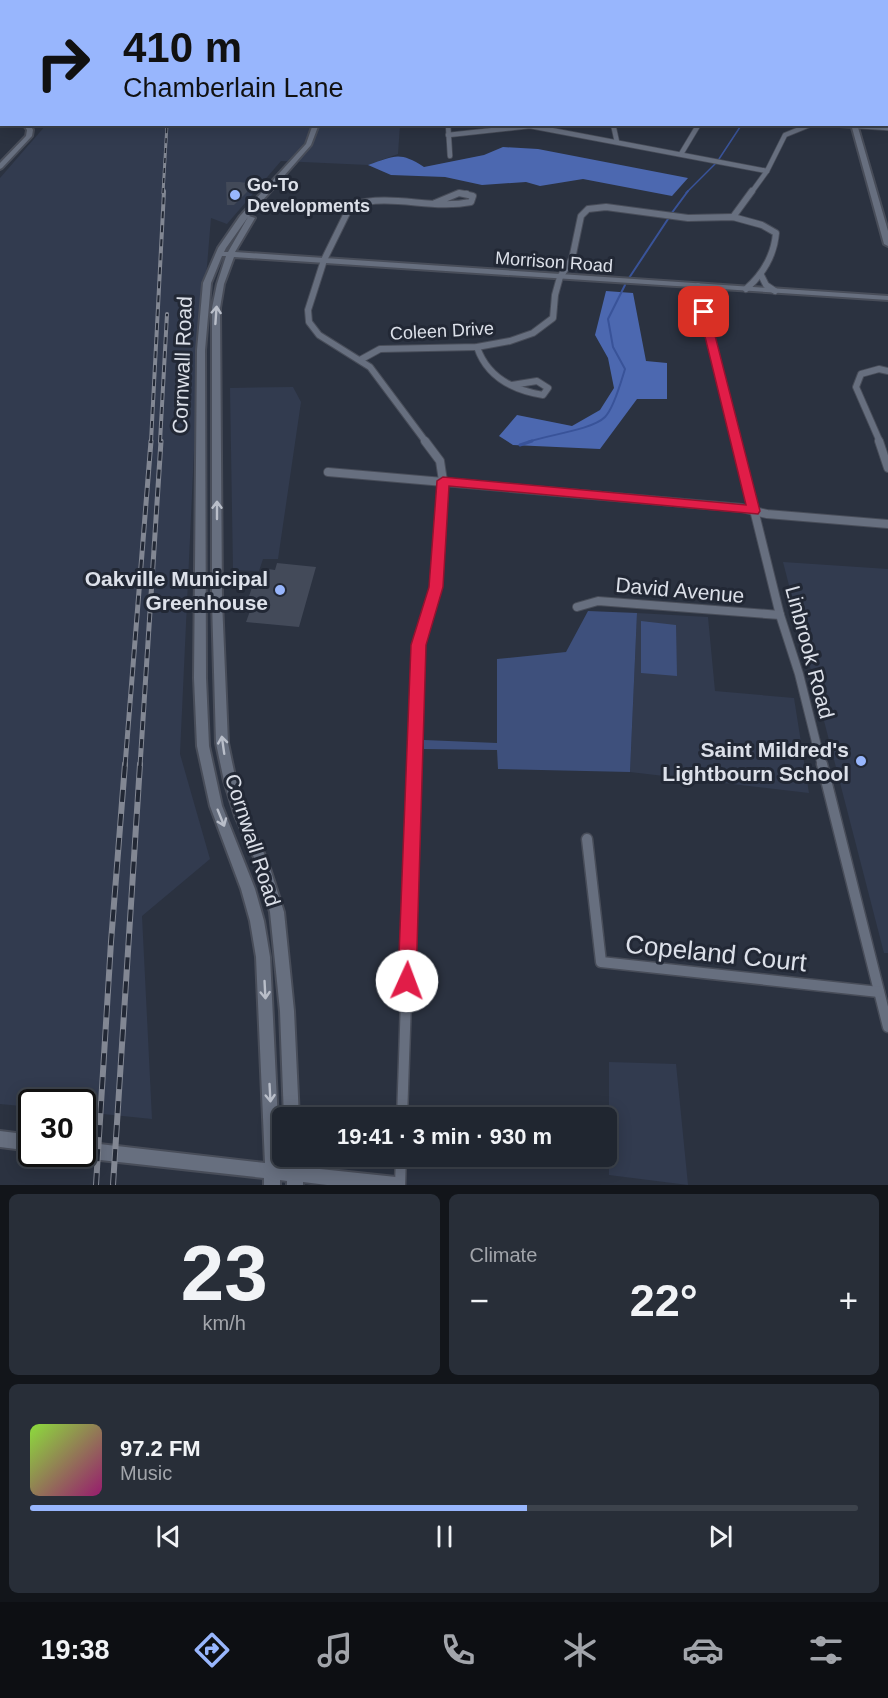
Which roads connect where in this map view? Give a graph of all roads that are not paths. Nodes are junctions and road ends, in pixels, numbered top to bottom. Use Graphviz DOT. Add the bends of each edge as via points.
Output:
graph roads {
  1 [pos="27,126"];
  2 [pos="315,126"];
  3 [pos="448,126"];
  4 [pos="522,126"];
  5 [pos="535,126"];
  6 [pos="614,126"];
  7 [pos="698,126"];
  8 [pos="805,126"];
  9 [pos="854,126"];
  10 [pos="865,126"];
  11 [pos="888,128"];
  12 [pos="448,135"];
  13 [pos="617,142"];
  14 [pos="681,154"];
  15 [pos="450,156"];
  16 [pos="0,167"];
  17 [pos="767,171"];
  18 [pos="435,203"];
  19 [pos="734,217"];
  20 [pos="888,244"];
  21 [pos="225,254"];
  22 [pos="324,260"];
  23 [pos="761,275"];
  24 [pos="560,277"];
  25 [pos="698,286"];
  26 [pos="746,289"];
  27 [pos="775,291"];
  28 [pos="888,298"];
  29 [pos="477,347"];
  30 [pos="360,360"];
  31 [pos="888,371"];
  32 [pos="512,385"];
  33 [pos="888,468"];
  34 [pos="328,472"];
  35 [pos="443,481"];
  36 [pos="754,511"];
  37 [pos="888,524"];
  38 [pos="577,607"];
  39 [pos="780,615"];
  40 [pos="587,839"];
  41 [pos="879,992"];
  42 [pos="888,1027"];
  43 [pos="291,1107"];
  44 [pos="402,1107"];
  45 [pos="0,1139"];
  46 [pos="18,1141"];
  47 [pos="96,1151"];
  48 [pos="401,1167"];
  49 [pos="272,1179"];
  50 [pos="294,1180"];
  51 [pos="396,1185"];
  52 [pos="400,1185"];
  1 -- 16 [label="main road" via="29,136"];
  2 -- 21 [label="main road, Cornwall Road" via="309,144 259,202"];
  3 -- 12 [label="street"];
  4 -- 12 [label="street"];
  5 -- 13 [label="street"];
  6 -- 13 [label="street"];
  7 -- 14 [label="street"];
  8 -- 17 [label="street" via="785,135"];
  9 -- 20 [label="main road"];
  10 -- 11 [label="street"];
  12 -- 15 [label="street"];
  13 -- 14 [label="street"];
  14 -- 17 [label="street"];
  17 -- 19 [label="street"];
  18 -- 18 [label="street" via="461,205 471,202 473,196 460,191"];
  18 -- 22 [label="street" via="382,198 351,206"];
  19 -- 23 [label="street" via="776,233 776,245"];
  19 -- 24 [label="street, Coleen Drive" via="688,218 606,207 588,209 581,216 572,259"];
  21 -- 22 [label="main road, Morrison Road"];
  43 -- 21 [label="main road, Cornwall Road, one-way" via="277,912 230,781 222,743 217,644 215,338"];
  21 -- 49 [label="main road, Cornwall Road, one-way" via="207,283 201,350 203,746 216,806 248,889 263,957"];
  22 -- 24 [label="main road, Morrison Road"];
  22 -- 30 [label="street" via="308,310 309,322 319,335"];
  23 -- 26 [label="street"];
  23 -- 27 [label="street"];
  24 -- 25 [label="main road, Morrison Road"];
  24 -- 29 [label="street, Coleen Drive" via="553,318 546,326 510,341"];
  25 -- 26 [label="main road, Morrison Road"];
  25 -- 36 [label="street, Linbrook Road"];
  26 -- 27 [label="main road, Morrison Road"];
  27 -- 28 [label="main road, Morrison Road"];
  29 -- 30 [label="street, Coleen Drive" via="380,349"];
  29 -- 32 [label="street" via="485,367"];
  30 -- 35 [label="street" via="370,367 441,461"];
  31 -- 33 [label="street" via="861,374 856,387"];
  32 -- 32 [label="street" via="534,395 543,395 548,388 539,381"];
  34 -- 35 [label="street"];
  35 -- 36 [label="street"];
  35 -- 44 [label="street" via="436,587 418,645"];
  36 -- 37 [label="street"];
  36 -- 39 [label="street, Linbrook Road"];
  38 -- 39 [label="street, David Avenue" via="598,601"];
  39 -- 41 [label="street, Linbrook Road" via="799,674"];
  40 -- 41 [label="street, Copeland Court" via="601,962"];
  41 -- 42 [label="street, Linbrook Road"];
  45 -- 46 [label="main road"];
  47 -- 49 [label="main road" via="205,1162"];
  48 -- 52 [label="street"];
  49 -- 50 [label="main road"];
  50 -- 51 [label="main road"];
}
